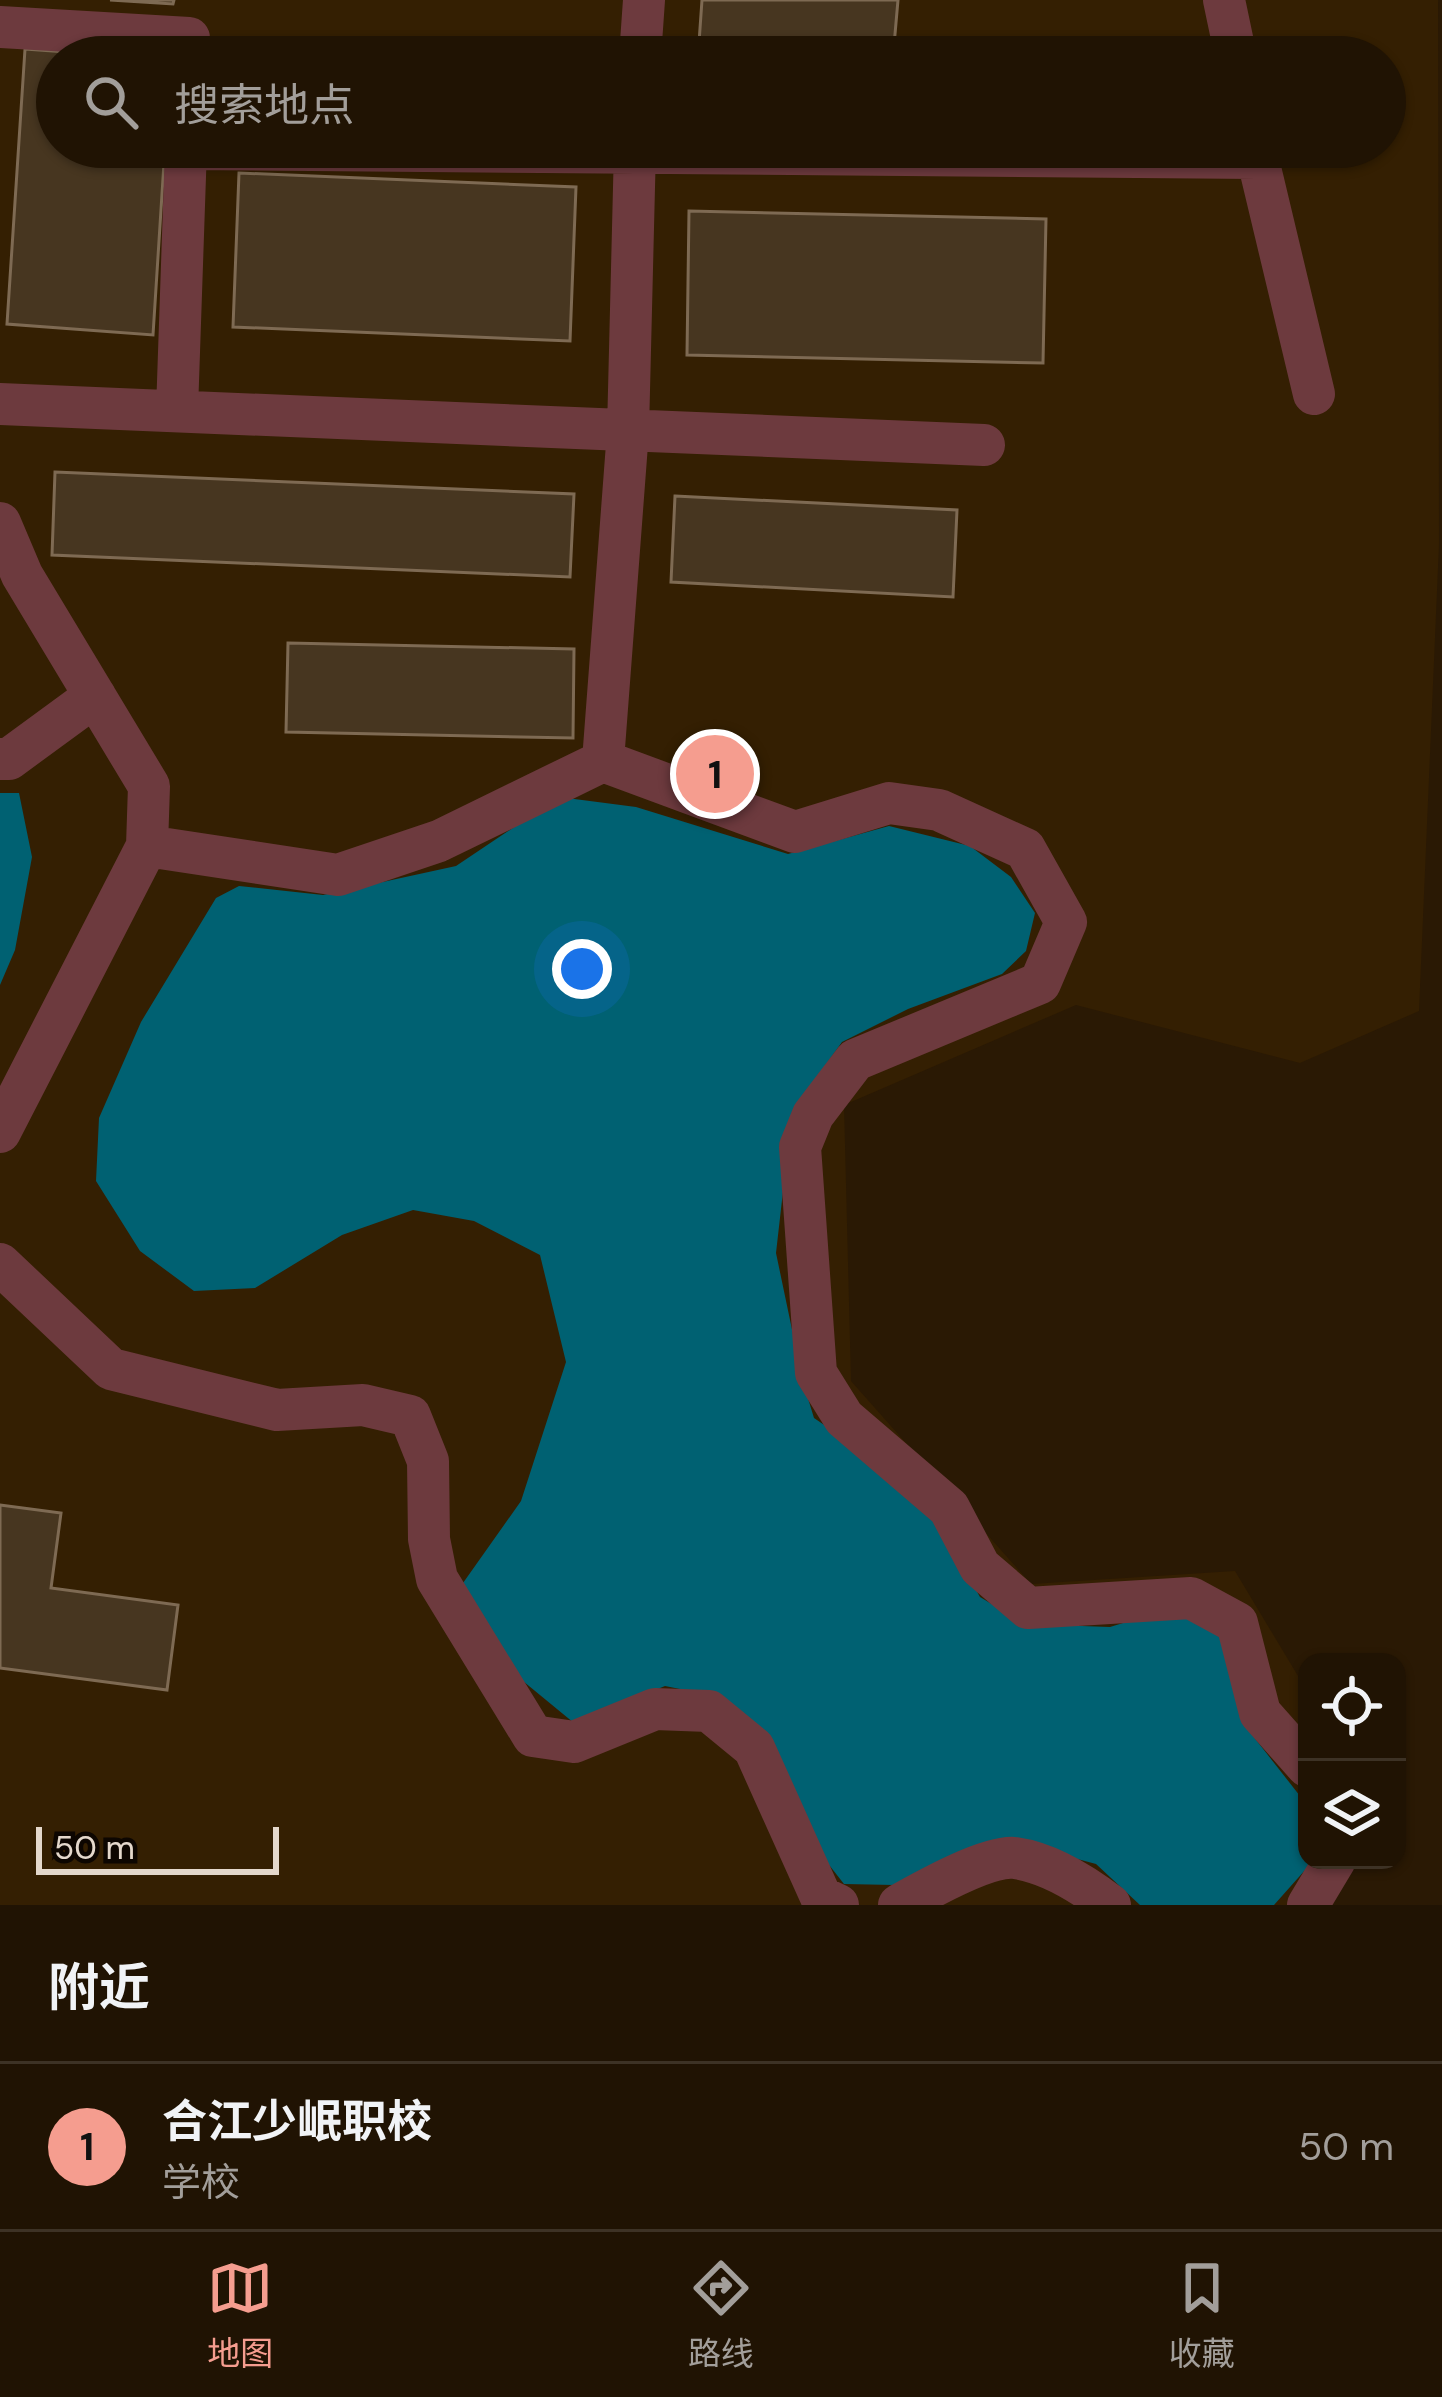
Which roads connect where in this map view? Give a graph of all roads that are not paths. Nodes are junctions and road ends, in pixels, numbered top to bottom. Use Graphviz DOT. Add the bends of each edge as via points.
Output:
graph roads {
  1 [pos="644,0"];
  2 [pos="1224,0"];
  3 [pos="0,27"];
  4 [pos="190,32"];
  5 [pos="641,36"];
  6 [pos="1232,36"];
  7 [pos="185,168"];
  8 [pos="634,168"];
  9 [pos="1260,168"];
  10 [pos="1314,394"];
  11 [pos="0,404"];
  12 [pos="177,411"];
  13 [pos="628,430"];
  14 [pos="984,446"];
  15 [pos="0,523"];
  16 [pos="11,565"];
  17 [pos="95,696"];
  18 [pos="0,759"];
  19 [pos="603,761"];
  20 [pos="147,846"];
  21 [pos="0,1132"];
  22 [pos="0,1264"];
  23 [pos="1303,1761"];
  24 [pos="1330,1869"];
  25 [pos="838,1905"];
  26 [pos="899,1905"];
  27 [pos="1110,1905"];
  28 [pos="1308,1905"];
  1 -- 5 [label="street"];
  2 -- 6 [label="street"];
  3 -- 4 [label="street"];
  7 -- 12 [label="street"];
  8 -- 13 [label="street"];
  9 -- 10 [label="street"];
  11 -- 12 [label="street"];
  12 -- 13 [label="street"];
  13 -- 14 [label="street"];
  13 -- 19 [label="street"];
  15 -- 16 [label="street"];
  16 -- 17 [label="street"];
  17 -- 18 [label="street"];
  17 -- 20 [label="street" via="148,785"];
  19 -- 20 [label="street" via="439,841 338,875"];
  19 -- 23 [label="street" via="795,832 889,803 939,810 1025,849 1066,922 1040,983 854,1060 813,1115 800,1148 816,1373 844,1418 949,1508 980,1567 1028,1608 1192,1598 1237,1623 1261,1713"];
  20 -- 21 [label="street"];
  22 -- 25 [label="street" via="111,1369 277,1410 363,1405 410,1416 428,1461 437,1579 533,1736 574,1742 655,1709 709,1711 754,1748 820,1897"];
  24 -- 28 [label="street"];
  26 -- 27 [label="street" via="947,1878 1012,1857 1077,1881"];
}
